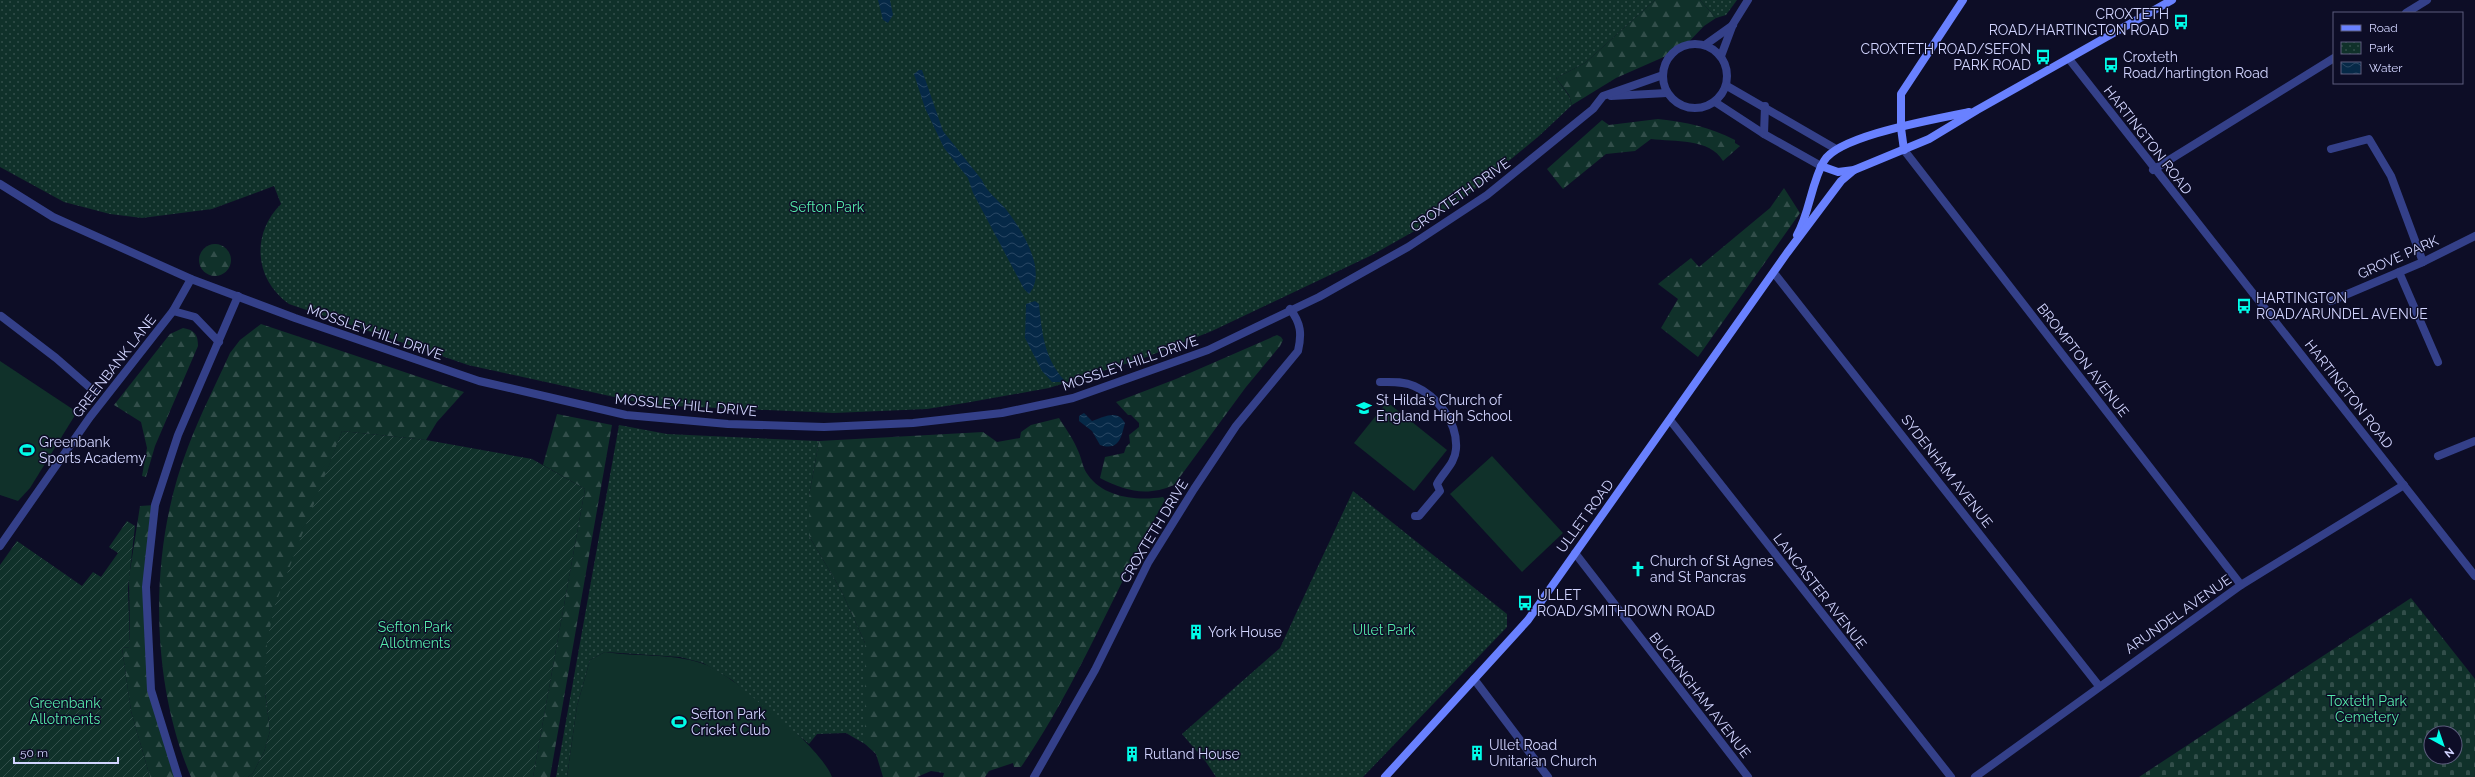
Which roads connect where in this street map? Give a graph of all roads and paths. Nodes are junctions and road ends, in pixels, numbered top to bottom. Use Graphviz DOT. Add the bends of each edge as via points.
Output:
graph roads {
  1 [pos="1748,0"];
  2 [pos="1963,0"];
  3 [pos="2172,0"];
  4 [pos="2427,0"];
  5 [pos="2408,12"];
  6 [pos="1733,24"];
  7 [pos="1705,45"];
  8 [pos="1721,56"];
  9 [pos="2069,59"];
  10 [pos="2333,59"];
  11 [pos="1663,75"];
  12 [pos="1727,86"];
  13 [pos="1667,93"];
  14 [pos="1602,96"];
  15 [pos="1715,102"];
  16 [pos="1765,106"];
  17 [pos="1976,110"];
  18 [pos="1901,128"];
  19 [pos="1764,134"];
  20 [pos="1836,148"];
  21 [pos="2331,149"];
  22 [pos="1904,150"];
  23 [pos="1821,166"];
  24 [pos="1854,170"];
  25 [pos="2153,170"];
  26 [pos="0,184"];
  27 [pos="2475,236"];
  28 [pos="1787,253"];
  29 [pos="2423,262"];
  30 [pos="2399,272"];
  31 [pos="1774,273"];
  32 [pos="191,279"];
  33 [pos="238,296"];
  34 [pos="1319,296"];
  35 [pos="2331,300"];
  36 [pos="1290,310"];
  37 [pos="173,311"];
  38 [pos="0,316"];
  39 [pos="219,342"];
  40 [pos="2438,362"];
  41 [pos="1380,382"];
  42 [pos="95,392"];
  43 [pos="1670,420"];
  44 [pos="2475,441"];
  45 [pos="2438,456"];
  46 [pos="2404,485"];
  47 [pos="1415,516"];
  48 [pos="0,546"];
  49 [pos="1575,553"];
  50 [pos="2475,576"];
  51 [pos="2241,585"];
  52 [pos="1474,679"];
  53 [pos="2099,686"];
  54 [pos="178,777"];
  55 [pos="1034,777"];
  56 [pos="1385,777"];
  57 [pos="1548,777"];
  58 [pos="1748,777"];
  59 [pos="1951,777"];
  60 [pos="1976,777"];
  1 -- 6 [label="street"];
  2 -- 18 [label="main road" via="1901,94"];
  3 -- 9 [label="main road"];
  4 -- 5 [label="street"];
  6 -- 7 [label="street"];
  6 -- 8 [label="street"];
  7 -- 8 [label="street"];
  7 -- 11 [label="street" via="1690,44 1679,48 1668,58"];
  8 -- 12 [label="street" via="1726,65"];
  9 -- 17 [label="main road"];
  9 -- 25 [label="street, HARTINGTON ROAD"];
  10 -- 25 [label="street"];
  11 -- 13 [label="street"];
  11 -- 14 [label="street"];
  12 -- 15 [label="street"];
  12 -- 16 [label="street"];
  13 -- 14 [label="street"];
  13 -- 15 [label="street" via="1674,101 1694,109"];
  14 -- 34 [label="street, CROXTETH DRIVE" via="1593,109 1487,195 1408,247"];
  15 -- 19 [label="street"];
  16 -- 19 [label="street"];
  16 -- 20 [label="street"];
  17 -- 18 [label="main road"];
  17 -- 22 [label="main road" via="1929,139"];
  18 -- 20 [label="main road" via="1866,136"];
  18 -- 22 [label="main road"];
  19 -- 23 [label="street"];
  20 -- 23 [label="main road, ULLET ROAD"];
  21 -- 29 [label="street" via="2369,139 2391,176"];
  22 -- 24 [label="main road"];
  22 -- 51 [label="street, BROMPTON AVENUE"];
  23 -- 24 [label="main road" via="1838,172"];
  23 -- 28 [label="main road, ULLET ROAD" via="1808,209"];
  24 -- 28 [label="main road, ULLET ROAD" via="1841,181"];
  25 -- 46 [label="street, HARTINGTON ROAD"];
  26 -- 32 [label="street, MOSSLEY HILL DRIVE" via="53,217"];
  27 -- 29 [label="street, GROVE PARK"];
  28 -- 31 [label="main road, ULLET ROAD"];
  29 -- 30 [label="street, GROVE PARK"];
  30 -- 35 [label="street, GROVE PARK"];
  30 -- 40 [label="street"];
  31 -- 43 [label="main road, ULLET ROAD"];
  31 -- 53 [label="street, SYDENHAM AVENUE"];
  32 -- 33 [label="street, MOSSLEY HILL DRIVE"];
  32 -- 37 [label="street, GREENBANK LANE"];
  33 -- 36 [label="street, MOSSLEY HILL DRIVE" via="480,382 626,415 728,424 824,427 913,423 995,414 1073,398 1208,350"];
  33 -- 39 [label="street"];
  34 -- 36 [label="street, MOSSLEY HILL DRIVE"];
  36 -- 55 [label="street, CROXTETH DRIVE" via="1298,320 1298,350 1236,426 1200,478 1148,563 1095,670"];
  37 -- 39 [label="street" via="195,317"];
  37 -- 48 [label="street, GREENBANK LANE" via="90,418"];
  38 -- 42 [label="street" via="56,358"];
  39 -- 54 [label="street" via="178,435 155,505 146,587 150,690"];
  41 -- 47 [label="street" via="1412,385 1423,391 1442,408 1451,424 1456,449 1453,459 1437,484 1440,491 1419,516"];
  43 -- 49 [label="main road, ULLET ROAD"];
  43 -- 59 [label="street, LANCASTER AVENUE"];
  44 -- 45 [label="street"];
  46 -- 50 [label="street, HARTINGTON ROAD"];
  46 -- 51 [label="street, ARUNDEL AVENUE"];
  49 -- 52 [label="main road, ULLET ROAD" via="1528,620"];
  49 -- 58 [label="street, BUCKINGHAM AVENUE"];
  51 -- 53 [label="street, ARUNDEL AVENUE"];
  52 -- 56 [label="main road, ULLET ROAD"];
  52 -- 57 [label="street"];
  53 -- 60 [label="street, ARUNDEL AVENUE"];
}
